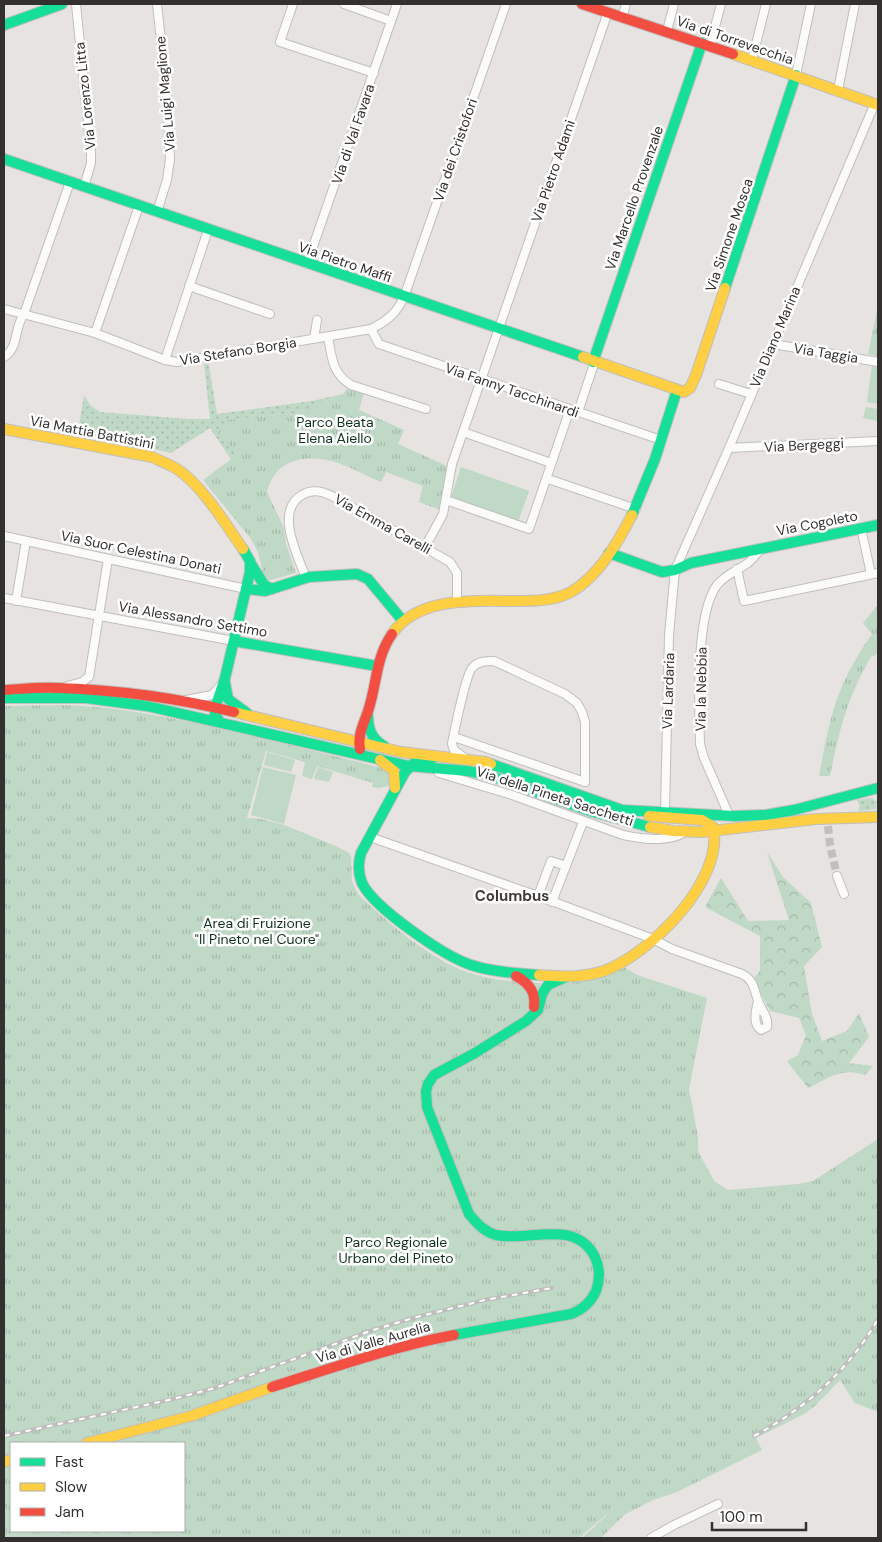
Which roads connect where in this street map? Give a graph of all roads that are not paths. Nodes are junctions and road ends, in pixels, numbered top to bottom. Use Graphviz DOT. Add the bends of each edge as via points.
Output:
graph roads {
  1 [pos="62,4"];
  2 [pos="76,4"];
  3 [pos="156,4"];
  4 [pos="294,4"];
  5 [pos="344,4"];
  6 [pos="398,4"];
  7 [pos="506,4"];
  8 [pos="582,4"];
  9 [pos="626,4"];
  10 [pos="674,4"];
  11 [pos="720,4"];
  12 [pos="766,4"];
  13 [pos="811,4"];
  14 [pos="855,4"];
  15 [pos="608,12"];
  16 [pos="622,18"];
  17 [pos="391,20"];
  18 [pos="4,25"];
  19 [pos="667,32"];
  20 [pos="706,45"];
  21 [pos="752,60"];
  22 [pos="374,72"];
  23 [pos="796,75"];
  24 [pos="838,90"];
  25 [pos="877,104"];
  26 [pos="4,159"];
  27 [pos="70,182"];
  28 [pos="84,187"];
  29 [pos="139,206"];
  30 [pos="157,212"];
  31 [pos="208,230"];
  32 [pos="307,264"];
  33 [pos="189,286"];
  34 [pos="404,297"];
  35 [pos="4,309"];
  36 [pos="24,314"];
  37 [pos="270,314"];
  38 [pos="317,320"];
  39 [pos="372,329"];
  40 [pos="499,330"];
  41 [pos="95,333"];
  42 [pos="328,337"];
  43 [pos="314,339"];
  44 [pos="773,344"];
  45 [pos="4,357"];
  46 [pos="165,360"];
  47 [pos="878,362"];
  48 [pos="593,364"];
  49 [pos="482,379"];
  50 [pos="719,384"];
  51 [pos="677,390"];
  52 [pos="751,394"];
  53 [pos="426,409"];
  54 [pos="574,410"];
  55 [pos="4,429"];
  56 [pos="464,432"];
  57 [pos="661,440"];
  58 [pos="878,441"];
  59 [pos="729,448"];
  60 [pos="551,463"];
  61 [pos="552,480"];
  62 [pos="446,500"];
  63 [pos="636,509"];
  64 [pos="878,525"];
  65 [pos="861,528"];
  66 [pos="4,536"];
  67 [pos="26,541"];
  68 [pos="425,548"];
  69 [pos="761,549"];
  70 [pos="609,553"];
  71 [pos="108,559"];
  72 [pos="250,561"];
  73 [pos="737,569"];
  74 [pos="675,570"];
  75 [pos="875,573"];
  76 [pos="306,578"];
  77 [pos="246,589"];
  78 [pos="272,589"];
  79 [pos="4,598"];
  80 [pos="16,601"];
  81 [pos="457,603"];
  82 [pos="98,616"];
  83 [pos="403,620"];
  84 [pos="234,641"];
  85 [pos="377,666"];
  86 [pos="88,677"];
  87 [pos="225,678"];
  88 [pos="56,688"];
  89 [pos="4,690"];
  90 [pos="108,691"];
  91 [pos="4,698"];
  92 [pos="180,701"];
  93 [pos="215,708"];
  94 [pos="369,710"];
  95 [pos="250,715"];
  96 [pos="219,721"];
  97 [pos="454,737"];
  98 [pos="359,742"];
  99 [pos="394,750"];
  100 [pos="364,756"];
  101 [pos="441,756"];
  102 [pos="378,759"];
  103 [pos="466,759"];
  104 [pos="413,767"];
  105 [pos="585,782"];
  106 [pos="396,789"];
  107 [pos="565,790"];
  108 [pos="873,790"];
  109 [pos="878,796"];
  110 [pos="622,810"];
  111 [pos="665,811"];
  112 [pos="729,815"];
  113 [pos="877,816"];
  114 [pos="583,822"];
  115 [pos="715,831"];
  116 [pos="684,832"];
  117 [pos="370,837"];
  118 [pos="566,866"];
  119 [pos="838,876"];
  120 [pos="844,894"];
  121 [pos="538,896"];
  122 [pos="552,902"];
  123 [pos="653,940"];
  124 [pos="508,972"];
  125 [pos="566,977"];
  126 [pos="758,1001"];
  127 [pos="530,1017"];
  128 [pos="91,1442"];
  129 [pos="718,1504"];
  130 [pos="652,1538"];
  1 -- 18 [label="street"];
  2 -- 28 [label="street, Via Lorenzo Litta" via="91,154"];
  3 -- 30 [label="street, Via Luigi Maglione" via="167,96 170,159"];
  4 -- 22 [label="street" via="280,42"];
  5 -- 17 [label="street"];
  6 -- 17 [label="street, Via di Val Favara"];
  7 -- 34 [label="street, Via dei Cristofori"];
  8 -- 15 [label="street, Via di Torrevecchia"];
  9 -- 16 [label="street"];
  10 -- 19 [label="street"];
  11 -- 20 [label="street"];
  12 -- 21 [label="street"];
  13 -- 23 [label="street"];
  14 -- 24 [label="street"];
  15 -- 16 [label="street, Via di Torrevecchia"];
  15 -- 40 [label="street, Via Pietro Adami"];
  16 -- 19 [label="street, Via di Torrevecchia"];
  17 -- 22 [label="street, Via di Val Favara"];
  19 -- 20 [label="street, Via di Torrevecchia"];
  20 -- 21 [label="street, Via di Torrevecchia"];
  20 -- 48 [label="street, Via Marcello Provenzale"];
  21 -- 23 [label="street, Via di Torrevecchia"];
  22 -- 32 [label="street, Via di Val Favara"];
  23 -- 24 [label="street, Via di Torrevecchia"];
  23 -- 51 [label="street, Via Simone Mosca" via="695,379 687,391"];
  24 -- 25 [label="street, Via di Torrevecchia"];
  25 -- 44 [label="street, Via Diano Marina"];
  26 -- 27 [label="street, Via Pietro Maffi"];
  27 -- 28 [label="street, Via Pietro Maffi"];
  27 -- 36 [label="street"];
  28 -- 29 [label="street, Via Pietro Maffi"];
  29 -- 30 [label="street, Via Pietro Maffi"];
  29 -- 41 [label="street"];
  30 -- 31 [label="street, Via Pietro Maffi"];
  31 -- 32 [label="street, Via Pietro Maffi"];
  31 -- 33 [label="street"];
  32 -- 34 [label="street, Via Pietro Maffi"];
  33 -- 37 [label="street"];
  33 -- 46 [label="street"];
  34 -- 39 [label="street, Via Stefano Borgia" via="389,319"];
  34 -- 40 [label="street, Via Pietro Maffi"];
  35 -- 36 [label="street, Via Stefano Borgia"];
  36 -- 41 [label="street, Via Stefano Borgia"];
  36 -- 45 [label="street" via="12,349"];
  38 -- 43 [label="street"];
  39 -- 42 [label="street, Via Stefano Borgia"];
  39 -- 49 [label="street, Via Fanny Tacchinardi" via="379,344"];
  40 -- 48 [label="street, Via Pietro Maffi"];
  40 -- 49 [label="street, Via Pietro Adami"];
  41 -- 46 [label="street, Via Stefano Borgia"];
  42 -- 43 [label="street, Via Stefano Borgia"];
  42 -- 53 [label="street" via="334,368 351,386"];
  43 -- 46 [label="street, Via Stefano Borgia" via="181,362"];
  44 -- 47 [label="street, Via Taggia"];
  44 -- 52 [label="street, Via Diano Marina"];
  48 -- 51 [label="street, Via Pietro Maffi"];
  48 -- 54 [label="street"];
  49 -- 54 [label="street, Via Fanny Tacchinardi"];
  49 -- 56 [label="street, Via Pietro Adami"];
  50 -- 52 [label="street"];
  51 -- 57 [label="street"];
  52 -- 59 [label="street, Via Diano Marina"];
  54 -- 57 [label="street, Via Fanny Tacchinardi"];
  54 -- 60 [label="street"];
  55 -- 72 [label="street, Via Mattia Battistini" via="152,457 166,463 192,483"];
  56 -- 60 [label="street"];
  56 -- 62 [label="street, Via Pietro Adami" via="451,468"];
  57 -- 63 [label="street"];
  58 -- 59 [label="street, Via Bergeggi"];
  59 -- 74 [label="street, Via Diano Marina"];
  60 -- 62 [label="street" via="529,529"];
  61 -- 63 [label="street"];
  62 -- 68 [label="street, Via Pietro Adami" via="441,518"];
  63 -- 70 [label="street"];
  64 -- 65 [label="street, Via Cogoleto"];
  65 -- 69 [label="street, Via Cogoleto"];
  65 -- 75 [label="street"];
  66 -- 67 [label="street, Via Suor Celestina Donati"];
  67 -- 71 [label="street, Via Suor Celestina Donati"];
  67 -- 80 [label="street"];
  68 -- 76 [label="street, Via Emma Carelli" via="332,496 310,492 294,502 288,520"];
  68 -- 81 [label="street, Via Emma Carelli" via="454,566"];
  69 -- 73 [label="street, Via Cogoleto"];
  69 -- 74 [label="street, Via Cogoleto" via="691,563"];
  70 -- 74 [label="street, Via Cogoleto" via="656,571"];
  70 -- 81 [label="street" via="584,583 559,596 539,600"];
  71 -- 77 [label="street, Via Suor Celestina Donati"];
  71 -- 82 [label="street"];
  72 -- 77 [label="street"];
  72 -- 78 [label="street" via="262,584"];
  73 -- 75 [label="street" via="744,601"];
  73 -- 112 [label="street, Via la Nebbia" via="720,582 708,603 702,633 701,747"];
  74 -- 111 [label="street, Via Lardaria"];
  76 -- 78 [label="street, Via Suor Celestina Donati"];
  76 -- 83 [label="street, Via Suor Celestina Donati" via="357,574 368,579"];
  77 -- 78 [label="street, Via Suor Celestina Donati"];
  77 -- 84 [label="street"];
  79 -- 80 [label="street, Via Alessandro Settimo"];
  80 -- 82 [label="street, Via Alessandro Settimo"];
  81 -- 83 [label="street" via="423,610"];
  82 -- 84 [label="street, Via Alessandro Settimo"];
  82 -- 86 [label="street"];
  83 -- 85 [label="street" via="386,642"];
  84 -- 85 [label="street, Via Alessandro Settimo"];
  84 -- 87 [label="street"];
  85 -- 94 [label="street"];
  86 -- 88 [label="street" via="80,683"];
  86 -- 90 [label="street"];
  87 -- 92 [label="street" via="212,695"];
  87 -- 93 [label="street"];
  87 -- 95 [label="street, Via della Pineta Sacchetti" via="227,698"];
  88 -- 89 [label="street, Via della Pineta Sacchetti"];
  88 -- 90 [label="street, Via della Pineta Sacchetti"];
  90 -- 92 [label="street, Via della Pineta Sacchetti"];
  91 -- 96 [label="street, Via della Pineta Sacchetti" via="111,700"];
  92 -- 93 [label="street, Via della Pineta Sacchetti"];
  93 -- 95 [label="street, Via della Pineta Sacchetti"];
  93 -- 96 [label="street"];
  94 -- 98 [label="street"];
  94 -- 99 [label="street" via="368,729 372,737"];
  95 -- 98 [label="street, Via della Pineta Sacchetti"];
  96 -- 100 [label="street, Via della Pineta Sacchetti"];
  97 -- 103 [label="street, Via della Pineta Sacchetti" via="453,748"];
  97 -- 105 [label="street, Via della Pineta Sacchetti"];
  97 -- 105 [label="street" via="470,671 483,662 497,662 577,703 585,722"];
  98 -- 99 [label="street, Via della Pineta Sacchetti"];
  98 -- 100 [label="street"];
  99 -- 101 [label="street, Via della Pineta Sacchetti"];
  100 -- 102 [label="street, Via della Pineta Sacchetti"];
  101 -- 103 [label="street, Via della Pineta Sacchetti"];
  101 -- 104 [label="street, Via della Pineta Sacchetti" via="416,761"];
  102 -- 104 [label="street, Via della Pineta Sacchetti"];
  102 -- 106 [label="street" via="394,770"];
  103 -- 107 [label="street, Via della Pineta Sacchetti"];
  104 -- 106 [label="street"];
  104 -- 114 [label="street, Via della Pineta Sacchetti" via="503,792"];
  104 -- 116 [label="street, Via della Pineta Sacchetti" via="486,774 618,821"];
  105 -- 107 [label="street, Via della Pineta Sacchetti" via="580,788"];
  106 -- 117 [label="street"];
  107 -- 110 [label="street, Via della Pineta Sacchetti"];
  108 -- 109 [label="street, Via della Pineta Sacchetti"];
  108 -- 112 [label="street, Via della Pineta Sacchetti" via="781,813"];
  110 -- 111 [label="street, Via della Pineta Sacchetti"];
  110 -- 115 [label="street, Via della Pineta Sacchetti" via="704,821"];
  111 -- 112 [label="street, Via della Pineta Sacchetti"];
  113 -- 115 [label="street, Via della Pineta Sacchetti" via="816,819"];
  114 -- 116 [label="street, Via della Pineta Sacchetti" via="642,838 674,838"];
  114 -- 118 [label="street"];
  115 -- 116 [label="street, Via della Pineta Sacchetti"];
  115 -- 123 [label="street" via="714,846 699,888"];
  117 -- 121 [label="street"];
  117 -- 124 [label="street" via="359,857 358,870 361,883 372,897 448,956 480,968"];
  118 -- 121 [label="street" via="551,861"];
  118 -- 122 [label="street"];
  119 -- 120 [label="street"];
  121 -- 122 [label="street"];
  122 -- 123 [label="street"];
  123 -- 125 [label="street" via="630,958 610,968"];
  123 -- 126 [label="street" via="744,975 750,979"];
  124 -- 125 [label="street"];
  124 -- 127 [label="street" via="532,987 536,998"];
  125 -- 127 [label="street" via="548,985 538,1010"];
  127 -- 128 [label="street, Via di Valle Aurelia" via="482,1049 437,1072 426,1087 426,1103 469,1214 481,1228 496,1235 555,1233 571,1235 586,1244 596,1259 599,1273 596,1292 590,1302 580,1311 422,1341 377,1353 191,1416"];
  129 -- 130 [label="street"];
}
